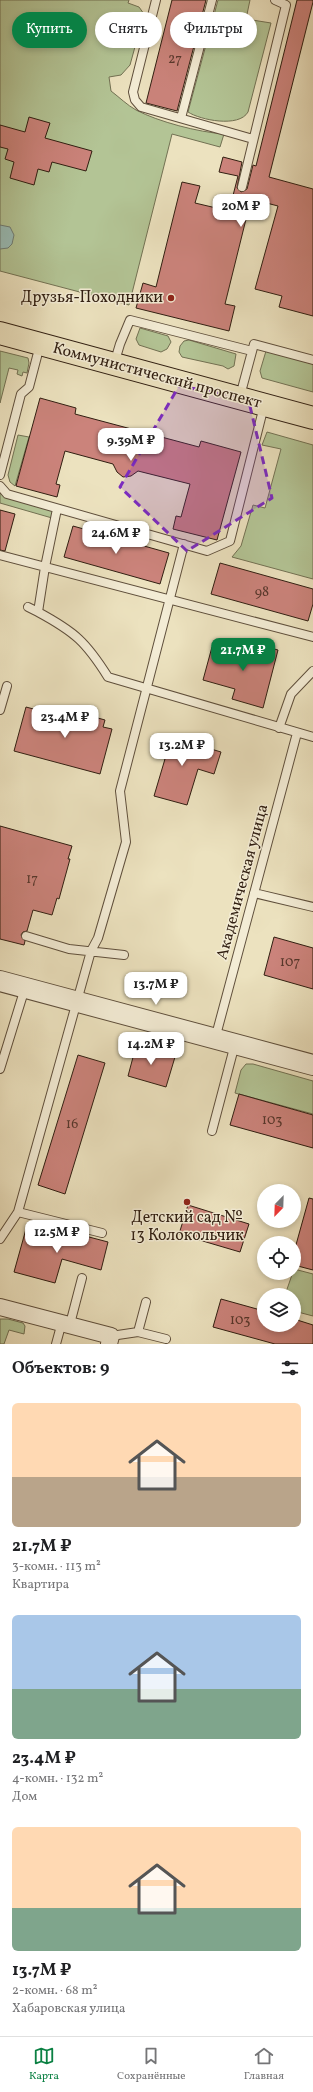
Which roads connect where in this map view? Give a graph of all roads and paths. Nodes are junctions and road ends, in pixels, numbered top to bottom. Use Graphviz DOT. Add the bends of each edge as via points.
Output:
graph roads {
  1 [pos="156,0"];
  2 [pos="212,0"];
  3 [pos="275,0"];
  4 [pos="181,118"];
  5 [pos="254,139"];
  6 [pos="242,187"];
  7 [pos="0,333"];
  8 [pos="40,344"];
  9 [pos="252,351"];
  10 [pos="313,360"];
  11 [pos="114,364"];
  12 [pos="240,398"];
  13 [pos="264,405"];
  14 [pos="313,418"];
  15 [pos="0,475"];
  16 [pos="0,486"];
  17 [pos="57,509"];
  18 [pos="184,544"];
  19 [pos="0,555"];
  20 [pos="45,567"];
  21 [pos="170,599"];
  22 [pos="28,607"];
  23 [pos="38,612"];
  24 [pos="313,637"];
  25 [pos="313,671"];
  26 [pos="7,686"];
  27 [pos="147,688"];
  28 [pos="0,710"];
  29 [pos="279,728"];
  30 [pos="297,733"];
  31 [pos="313,737"];
  32 [pos="254,893"];
  33 [pos="313,907"];
  34 [pos="26,936"];
  35 [pos="91,951"];
  36 [pos="124,955"];
  37 [pos="0,981"];
  38 [pos="26,988"];
  39 [pos="77,1002"];
  40 [pos="215,1039"];
  41 [pos="235,1044"];
  42 [pos="313,1065"];
  43 [pos="0,1069"];
  44 [pos="212,1131"];
  45 [pos="18,1212"];
  46 [pos="102,1233"];
  47 [pos="0,1239"];
  48 [pos="82,1278"];
  49 [pos="146,1302"];
  50 [pos="0,1307"];
  51 [pos="66,1323"];
  52 [pos="138,1332"];
  53 [pos="166,1339"];
  54 [pos="110,1340"];
  55 [pos="56,1344"];
  1 -- 4 [label="lane" via="133,92 141,107"];
  2 -- 4 [label="lane"];
  3 -- 5 [label="lane" via="286,5"];
  4 -- 5 [label="lane"];
  5 -- 6 [label="lane"];
  7 -- 8 [label="main road, Коммунистический проспект"];
  8 -- 11 [label="main road, Коммунистический проспект"];
  8 -- 15 [label="lane" via="29,387 21,394"];
  9 -- 10 [label="lane" via="254,344"];
  9 -- 11 [label="lane" via="130,320"];
  9 -- 12 [label="lane"];
  11 -- 12 [label="main road, Коммунистический проспект"];
  12 -- 13 [label="main road, Коммунистический проспект"];
  13 -- 14 [label="main road, Коммунистический проспект"];
  13 -- 18 [label="lane" via="230,541 206,551"];
  16 -- 17 [label="lane" via="7,494"];
  17 -- 18 [label="lane"];
  17 -- 20 [label="lane"];
  18 -- 21 [label="lane"];
  19 -- 20 [label="lane"];
  20 -- 21 [label="lane"];
  20 -- 23 [label="lane"];
  21 -- 24 [label="lane"];
  21 -- 27 [label="lane"];
  22 -- 23 [label="lane"];
  23 -- 27 [label="lane" via="67,627 91,649 108,677"];
  25 -- 29 [label="lane" via="291,694"];
  26 -- 28 [label="lane"];
  27 -- 29 [label="lane"];
  27 -- 35 [label="lane" via="120,791 126,842 98,938"];
  29 -- 30 [label="lane"];
  30 -- 31 [label="lane"];
  30 -- 32 [label="lane, Академическая улица"];
  32 -- 33 [label="lane"];
  32 -- 40 [label="lane, Академическая улица"];
  34 -- 35 [label="lane" via="69,949"];
  35 -- 36 [label="lane"];
  35 -- 39 [label="lane"];
  37 -- 38 [label="street"];
  38 -- 39 [label="street"];
  38 -- 43 [label="lane"];
  39 -- 40 [label="street"];
  39 -- 45 [label="lane"];
  40 -- 41 [label="street"];
  41 -- 42 [label="street"];
  41 -- 44 [label="lane"];
  45 -- 46 [label="lane"];
  45 -- 47 [label="lane"];
  48 -- 51 [label="lane"];
  49 -- 52 [label="lane"];
  50 -- 51 [label="street"];
  51 -- 54 [label="street"];
  51 -- 55 [label="lane"];
  52 -- 53 [label="lane"];
  52 -- 54 [label="lane"];
}
